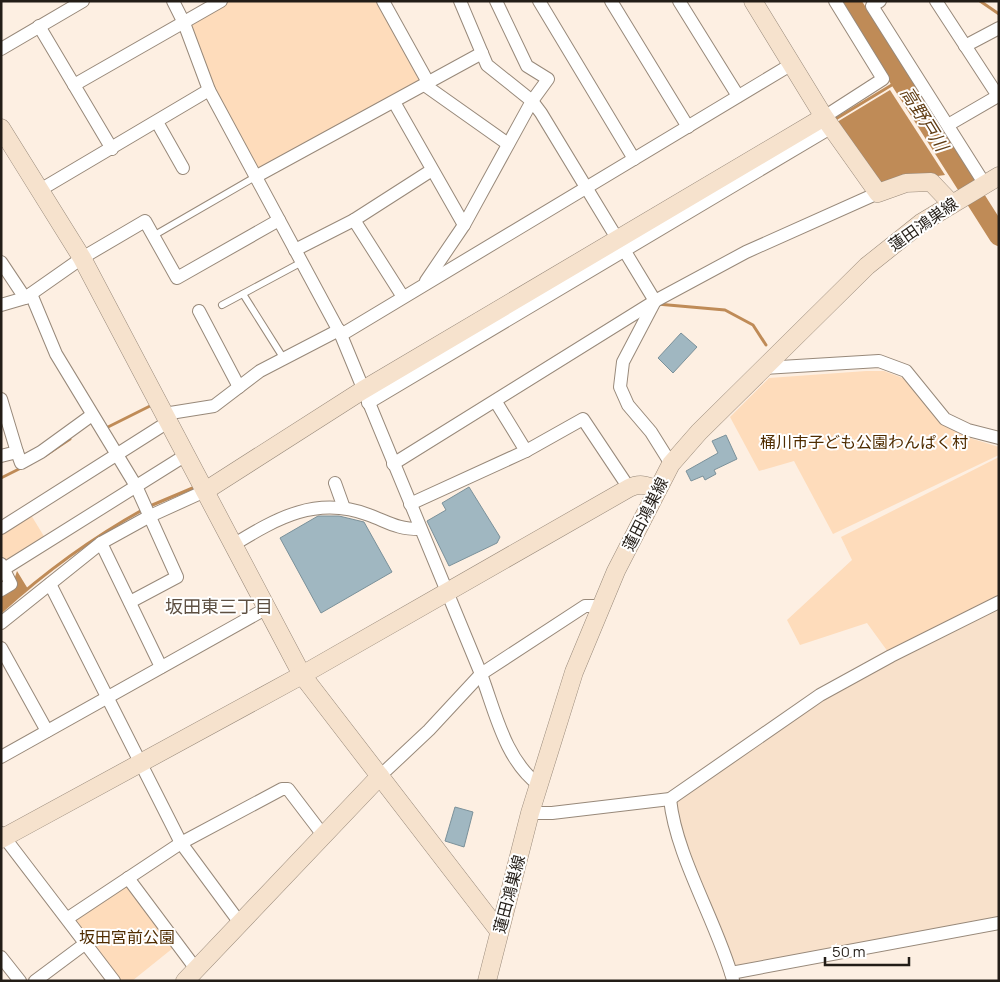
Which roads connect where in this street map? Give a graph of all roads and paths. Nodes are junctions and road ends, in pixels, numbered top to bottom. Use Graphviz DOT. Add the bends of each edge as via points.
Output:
graph roads {
  1 [pos="83,1"];
  2 [pos="173,1"];
  3 [pos="221,1"];
  4 [pos="383,1"];
  5 [pos="460,1"];
  6 [pos="496,1"];
  7 [pos="539,1"];
  8 [pos="611,1"];
  9 [pos="679,1"];
  10 [pos="753,1"];
  11 [pos="835,1"];
  12 [pos="880,1"];
  13 [pos="936,1"];
  14 [pos="184,23"];
  15 [pos="40,26"];
  16 [pos="999,28"];
  17 [pos="965,46"];
  18 [pos="1,49"];
  19 [pos="482,53"];
  20 [pos="792,64"];
  21 [pos="74,85"];
  22 [pos="428,85"];
  23 [pos="209,90"];
  24 [pos="738,96"];
  25 [pos="998,96"];
  26 [pos="532,101"];
  27 [pos="394,102"];
  28 [pos="157,122"];
  29 [pos="828,122"];
  30 [pos="948,125"];
  31 [pos="688,127"];
  32 [pos="1,128"];
  33 [pos="508,144"];
  34 [pos="112,149"];
  35 [pos="634,160"];
  36 [pos="183,168"];
  37 [pos="432,170"];
  38 [pos="254,176"];
  39 [pos="991,180"];
  40 [pos="587,188"];
  41 [pos="40,190"];
  42 [pos="878,193"];
  43 [pos="952,203"];
  44 [pos="279,220"];
  45 [pos="354,220"];
  46 [pos="464,225"];
  47 [pos="153,236"];
  48 [pos="621,245"];
  49 [pos="299,256"];
  50 [pos="82,258"];
  51 [pos="1,262"];
  52 [pos="423,285"];
  53 [pos="243,294"];
  54 [pos="28,296"];
  55 [pos="403,297"];
  56 [pos="655,301"];
  57 [pos="1,305"];
  58 [pos="222,305"];
  59 [pos="199,311"];
  60 [pos="340,332"];
  61 [pos="284,359"];
  62 [pos="764,368"];
  63 [pos="239,387"];
  64 [pos="366,397"];
  65 [pos="1,399"];
  66 [pos="496,402"];
  67 [pos="92,414"];
  68 [pos="166,418"];
  69 [pos="999,438"];
  70 [pos="526,451"];
  71 [pos="17,452"];
  72 [pos="186,455"];
  73 [pos="1,456"];
  74 [pos="117,456"];
  75 [pos="394,464"];
  76 [pos="671,464"];
  77 [pos="335,483"];
  78 [pos="136,486"];
  79 [pos="629,488"];
  80 [pos="656,489"];
  81 [pos="205,492"];
  82 [pos="410,504"];
  83 [pos="344,508"];
  84 [pos="150,516"];
  85 [pos="1,528"];
  86 [pos="420,529"];
  87 [pos="101,543"];
  88 [pos="233,545"];
  89 [pos="3,566"];
  90 [pos="50,584"];
  91 [pos="1,590"];
  92 [pos="446,591"];
  93 [pos="130,602"];
  94 [pos="999,602"];
  95 [pos="601,606"];
  96 [pos="266,608"];
  97 [pos="1,623"];
  98 [pos="1,648"];
  99 [pos="161,667"];
  100 [pos="481,674"];
  101 [pos="302,675"];
  102 [pos="106,698"];
  103 [pos="47,731"];
  104 [pos="1,757"];
  105 [pos="140,763"];
  106 [pos="380,776"];
  107 [pos="539,785"];
  108 [pos="670,799"];
  109 [pos="530,813"];
  110 [pos="323,835"];
  111 [pos="2,836"];
  112 [pos="181,843"];
  113 [pos="128,878"];
  114 [pos="68,918"];
  115 [pos="999,922"];
  116 [pos="240,923"];
  117 [pos="499,931"];
  118 [pos="86,942"];
  119 [pos="1,957"];
  120 [pos="191,975"];
  121 [pos="732,977"];
  122 [pos="20,981"];
  123 [pos="35,981"];
  124 [pos="114,981"];
  125 [pos="487,981"];
  1 -- 15 [label="street"];
  2 -- 14 [label="street"];
  3 -- 14 [label="street"];
  4 -- 22 [label="street"];
  5 -- 19 [label="street"];
  6 -- 26 [label="street" via="527,66 548,79"];
  7 -- 35 [label="street"];
  8 -- 31 [label="street"];
  9 -- 24 [label="street"];
  10 -- 20 [label="street"];
  11 -- 29 [label="street" via="883,78"];
  12 -- 30 [label="street" via="872,6"];
  13 -- 17 [label="street"];
  14 -- 21 [label="street"];
  14 -- 23 [label="street"];
  15 -- 18 [label="street"];
  15 -- 21 [label="street"];
  16 -- 17 [label="street"];
  17 -- 25 [label="street"];
  19 -- 22 [label="street"];
  19 -- 26 [label="street" via="487,65"];
  20 -- 24 [label="street"];
  20 -- 29 [label="street"];
  21 -- 34 [label="street"];
  22 -- 27 [label="street"];
  22 -- 33 [label="street"];
  23 -- 28 [label="street"];
  23 -- 38 [label="street"];
  24 -- 31 [label="street"];
  25 -- 30 [label="street"];
  26 -- 33 [label="street"];
  26 -- 40 [label="street"];
  27 -- 37 [label="street"];
  27 -- 38 [label="street"];
  28 -- 34 [label="street"];
  28 -- 36 [label="street"];
  29 -- 42 [label="street"];
  29 -- 48 [label="street"];
  30 -- 39 [label="street"];
  31 -- 35 [label="street"];
  32 -- 41 [label="street"];
  33 -- 46 [label="street"];
  34 -- 41 [label="street"];
  35 -- 40 [label="street"];
  37 -- 45 [label="street"];
  37 -- 46 [label="street"];
  38 -- 44 [label="street"];
  38 -- 47 [label="lane"];
  39 -- 43 [label="street, 蓮田鴻巣線"];
  40 -- 48 [label="street"];
  40 -- 52 [label="street"];
  41 -- 50 [label="street"];
  42 -- 43 [label="street" via="906,183 931,182"];
  42 -- 56 [label="street" via="746,252"];
  43 -- 62 [label="street, 蓮田鴻巣線" via="907,233 867,266"];
  44 -- 47 [label="street" via="177,278"];
  44 -- 49 [label="street"];
  45 -- 49 [label="street"];
  45 -- 55 [label="street"];
  46 -- 52 [label="street"];
  47 -- 50 [label="street" via="145,221"];
  48 -- 56 [label="street"];
  48 -- 64 [label="street"];
  49 -- 53 [label="lane"];
  49 -- 60 [label="street"];
  50 -- 54 [label="street"];
  50 -- 68 [label="street"];
  51 -- 54 [label="street"];
  52 -- 55 [label="street"];
  53 -- 58 [label="lane"];
  53 -- 61 [label="lane"];
  54 -- 57 [label="street"];
  54 -- 67 [label="street" via="56,354"];
  55 -- 60 [label="street"];
  56 -- 66 [label="street"];
  56 -- 76 [label="street" via="624,362 620,387 628,405 652,432"];
  59 -- 63 [label="street"];
  60 -- 61 [label="street"];
  60 -- 64 [label="street"];
  61 -- 63 [label="street"];
  62 -- 69 [label="street" via="878,361 906,371 945,419 968,430"];
  62 -- 76 [label="street, 蓮田鴻巣線"];
  63 -- 68 [label="street" via="214,406"];
  64 -- 75 [label="street"];
  64 -- 81 [label="street"];
  65 -- 71 [label="street"];
  66 -- 70 [label="street"];
  66 -- 75 [label="street"];
  67 -- 71 [label="street" via="21,463"];
  67 -- 74 [label="street"];
  68 -- 72 [label="street"];
  68 -- 74 [label="street"];
  70 -- 79 [label="street" via="583,419"];
  70 -- 82 [label="street"];
  71 -- 73 [label="street"];
  72 -- 78 [label="street"];
  72 -- 81 [label="street"];
  74 -- 78 [label="street"];
  74 -- 85 [label="street"];
  75 -- 82 [label="street"];
  76 -- 80 [label="street, 蓮田鴻巣線"];
  77 -- 83 [label="street"];
  78 -- 84 [label="street"];
  78 -- 89 [label="street"];
  79 -- 80 [label="street" via="637,484"];
  79 -- 92 [label="street"];
  80 -- 95 [label="street, 蓮田鴻巣線"];
  81 -- 84 [label="street"];
  81 -- 88 [label="street"];
  82 -- 86 [label="street"];
  83 -- 86 [label="street" via="395,527"];
  83 -- 88 [label="street" via="297,511"];
  84 -- 87 [label="street"];
  84 -- 93 [label="street" via="177,577"];
  86 -- 92 [label="street"];
  87 -- 90 [label="street"];
  87 -- 93 [label="street"];
  88 -- 96 [label="street"];
  89 -- 91 [label="street" via="11,584"];
  90 -- 97 [label="street"];
  90 -- 102 [label="street"];
  92 -- 100 [label="street"];
  92 -- 101 [label="street"];
  93 -- 99 [label="street"];
  94 -- 108 [label="street" via="820,695"];
  95 -- 100 [label="street" via="585,606"];
  95 -- 107 [label="street, 蓮田鴻巣線" via="574,672"];
  96 -- 99 [label="street"];
  96 -- 101 [label="street"];
  98 -- 103 [label="street"];
  99 -- 102 [label="street"];
  100 -- 106 [label="street"];
  100 -- 107 [label="street" via="515,759"];
  101 -- 105 [label="street"];
  101 -- 106 [label="street"];
  102 -- 103 [label="street"];
  102 -- 105 [label="street"];
  103 -- 104 [label="street"];
  105 -- 111 [label="street"];
  105 -- 112 [label="street"];
  106 -- 110 [label="street"];
  106 -- 117 [label="street"];
  107 -- 109 [label="street, 蓮田鴻巣線"];
  108 -- 109 [label="street"];
  108 -- 121 [label="street" via="681,841"];
  109 -- 117 [label="street, 蓮田鴻巣線"];
  110 -- 112 [label="street" via="288,789 282,789"];
  110 -- 116 [label="street"];
  111 -- 114 [label="street"];
  112 -- 113 [label="street"];
  112 -- 116 [label="street"];
  113 -- 114 [label="street"];
  113 -- 120 [label="street"];
  114 -- 118 [label="street"];
  115 -- 121 [label="street"];
  116 -- 120 [label="street"];
  117 -- 125 [label="street, 蓮田鴻巣線"];
  118 -- 123 [label="street"];
  118 -- 124 [label="street"];
  119 -- 122 [label="street"];
}
